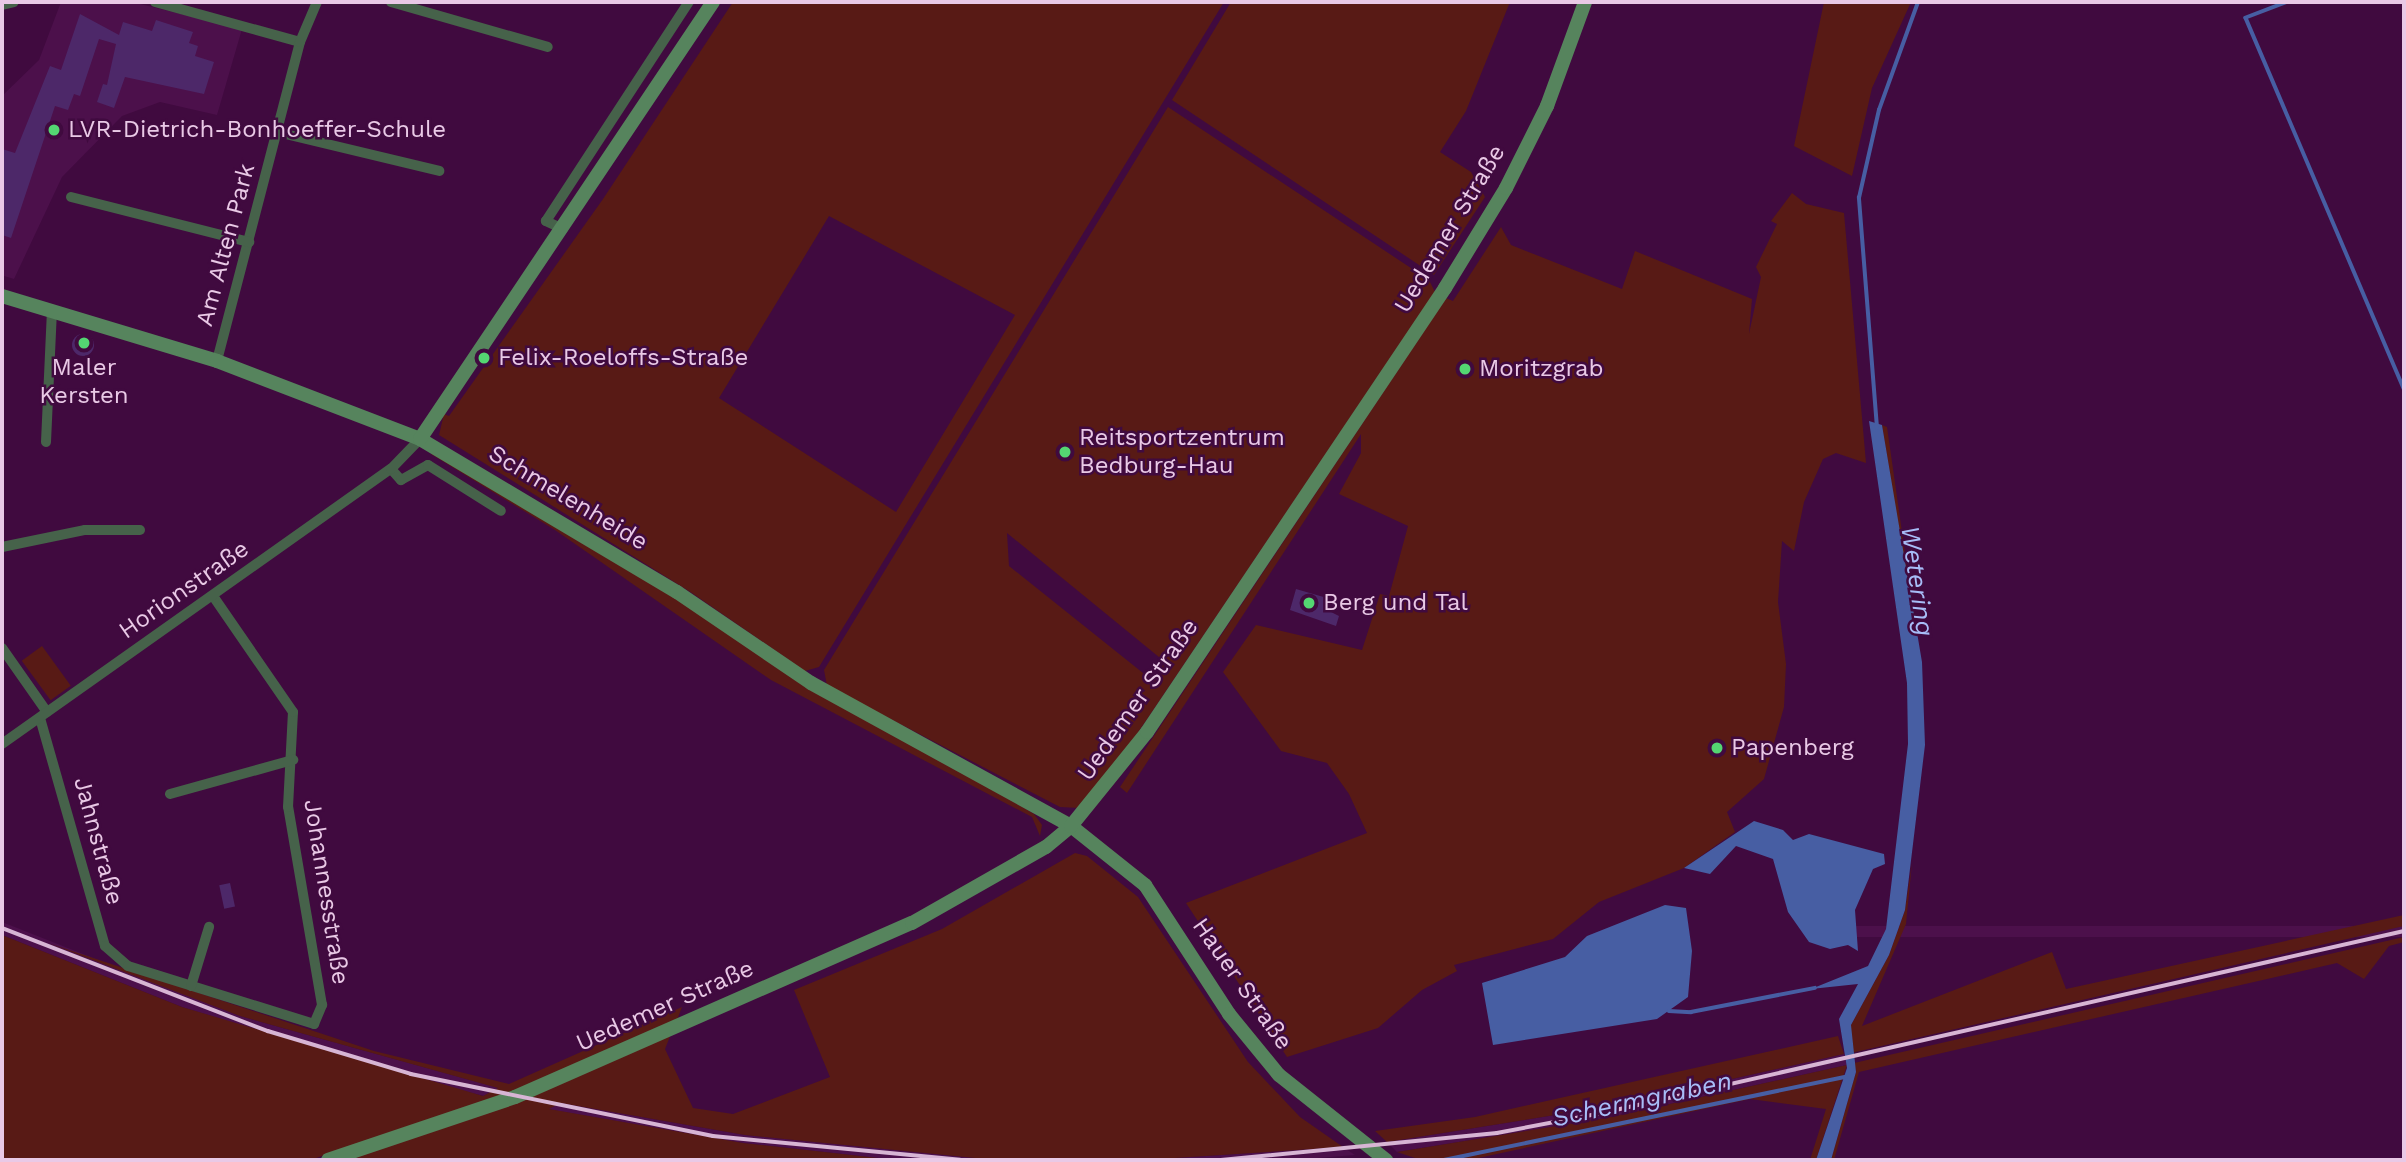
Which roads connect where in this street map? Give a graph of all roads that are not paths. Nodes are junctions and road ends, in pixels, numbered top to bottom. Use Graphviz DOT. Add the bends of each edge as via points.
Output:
graph roads {
  1 [pos="14,2"];
  2 [pos="155,2"];
  3 [pos="220,2"];
  4 [pos="317,2"];
  5 [pos="391,2"];
  6 [pos="689,2"];
  7 [pos="713,2"];
  8 [pos="1585,2"];
  9 [pos="2,5"];
  10 [pos="216,15"];
  11 [pos="300,42"];
  12 [pos="548,47"];
  13 [pos="277,132"];
  14 [pos="439,171"];
  15 [pos="71,197"];
  16 [pos="563,229"];
  17 [pos="248,242"];
  18 [pos="2,296"];
  19 [pos="52,310"];
  20 [pos="217,361"];
  21 [pos="420,439"];
  22 [pos="46,442"];
  23 [pos="391,469"];
  24 [pos="501,511"];
  25 [pos="139,530"];
  26 [pos="2,547"];
  27 [pos="213,596"];
  28 [pos="2,648"];
  29 [pos="43,715"];
  30 [pos="2,744"];
  31 [pos="293,760"];
  32 [pos="170,794"];
  33 [pos="1071,826"];
  34 [pos="209,927"];
  35 [pos="128,966"];
  36 [pos="191,986"];
  37 [pos="328,1160"];
  38 [pos="1386,1160"];
  1 -- 9 [label="street"];
  2 -- 10 [label="street"];
  3 -- 10 [label="street"];
  4 -- 11 [label="street, Am Alten Park"];
  5 -- 12 [label="street"];
  6 -- 16 [label="street" via="546,221"];
  7 -- 16 [label="street"];
  8 -- 33 [label="street, Uedemer Straße" via="1547,106 1506,188 1446,288 1147,732"];
  10 -- 11 [label="street"];
  11 -- 13 [label="street, Am Alten Park"];
  13 -- 14 [label="street"];
  13 -- 17 [label="street, Am Alten Park"];
  15 -- 17 [label="street"];
  16 -- 21 [label="street"];
  17 -- 20 [label="street, Am Alten Park"];
  18 -- 19 [label="street, Schmelenheide"];
  19 -- 20 [label="street, Schmelenheide"];
  19 -- 22 [label="street"];
  20 -- 21 [label="street, Schmelenheide"];
  21 -- 23 [label="street, Horionstraße"];
  21 -- 33 [label="street, Schmelenheide" via="634,565 811,683"];
  23 -- 24 [label="street" via="401,480 428,465"];
  23 -- 27 [label="street, Horionstraße"];
  25 -- 26 [label="street" via="85,530"];
  27 -- 29 [label="street, Horionstraße"];
  27 -- 31 [label="street, Johannesstraße" via="293,712"];
  28 -- 29 [label="street, Jahnstraße"];
  29 -- 30 [label="street, Horionstraße"];
  29 -- 35 [label="street, Jahnstraße" via="105,946"];
  31 -- 32 [label="street"];
  31 -- 36 [label="street, Johannesstraße" via="288,807 320,1017 304,1025"];
  33 -- 37 [label="street, Uedemer Straße" via="1046,847 912,923 515,1097"];
  33 -- 38 [label="street, Hauer Straße" via="1145,886 1229,1014 1279,1075"];
  34 -- 36 [label="street"];
  35 -- 36 [label="street, Johannesstraße"];
}
